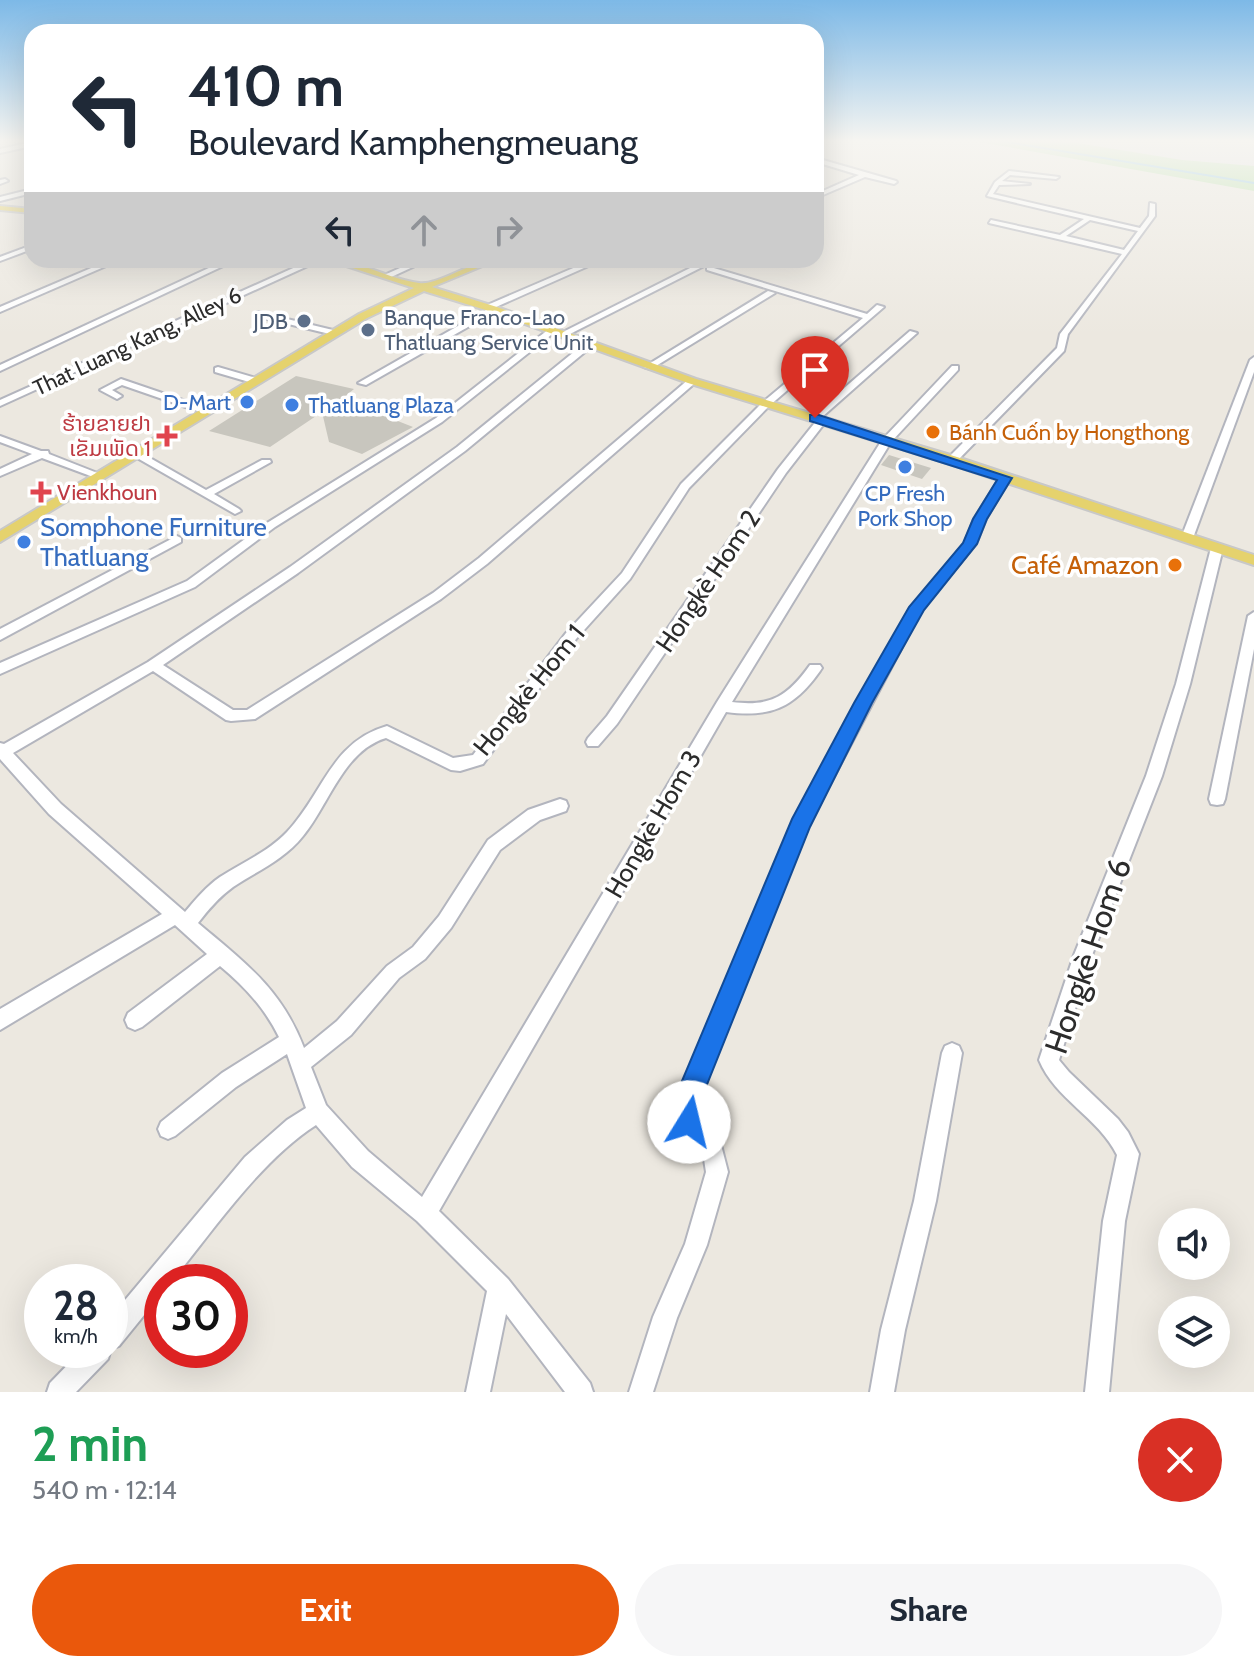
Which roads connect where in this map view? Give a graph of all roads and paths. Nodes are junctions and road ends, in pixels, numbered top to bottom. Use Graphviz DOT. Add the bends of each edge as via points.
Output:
graph roads {
  1 [pos="1037,206"];
  2 [pos="1152,206"];
  3 [pos="0,208"];
  4 [pos="24,210"];
  5 [pos="1089,218"];
  6 [pos="991,222"];
  7 [pos="1142,230"];
  8 [pos="1061,237"];
  9 [pos="24,250"];
  10 [pos="1126,253"];
  11 [pos="0,259"];
  12 [pos="97,268"];
  13 [pos="215,268"];
  14 [pos="299,268"];
  15 [pos="361,268"];
  16 [pos="405,268"];
  17 [pos="472,268"];
  18 [pos="580,268"];
  19 [pos="702,268"];
  20 [pos="723,268"];
  21 [pos="386,276"];
  22 [pos="424,287"];
  23 [pos="771,293"];
  24 [pos="451,296"];
  25 [pos="393,301"];
  26 [pos="880,307"];
  27 [pos="490,309"];
  28 [pos="0,310"];
  29 [pos="258,314"];
  30 [pos="869,317"];
  31 [pos="334,333"];
  32 [pos="557,333"];
  33 [pos="913,333"];
  34 [pos="588,345"];
  35 [pos="0,356"];
  36 [pos="22,357"];
  37 [pos="1254,360"];
  38 [pos="648,367"];
  39 [pos="0,368"];
  40 [pos="955,368"];
  41 [pos="218,370"];
  42 [pos="256,381"];
  43 [pos="692,381"];
  44 [pos="363,383"];
  45 [pos="117,396"];
  46 [pos="0,403"];
  47 [pos="766,404"];
  48 [pos="206,411"];
  49 [pos="818,419"];
  50 [pos="0,439"];
  51 [pos="887,440"];
  52 [pos="44,453"];
  53 [pos="136,453"];
  54 [pos="952,460"];
  55 [pos="266,462"];
  56 [pos="0,473"];
  57 [pos="100,476"];
  58 [pos="1005,478"];
  59 [pos="206,494"];
  60 [pos="235,511"];
  61 [pos="0,537"];
  62 [pos="1187,538"];
  63 [pos="177,540"];
  64 [pos="1217,548"];
  65 [pos="1254,560"];
  66 [pos="1254,616"];
  67 [pos="0,635"];
  68 [pos="153,665"];
  69 [pos="815,668"];
  70 [pos="0,669"];
  71 [pos="722,706"];
  72 [pos="593,742"];
  73 [pos="1,750"];
  74 [pos="1217,799"];
  75 [pos="560,806"];
  76 [pos="181,920"];
  77 [pos="222,953"];
  78 [pos="2,1015"];
  79 [pos="135,1020"];
  80 [pos="291,1040"];
  81 [pos="952,1053"];
  82 [pos="301,1063"];
  83 [pos="318,1112"];
  84 [pos="168,1129"];
  85 [pos="425,1213"];
  86 [pos="500,1287"];
  87 [pos="128,1315"];
  88 [pos="82,1368"];
  89 [pos="59,1392"];
  90 [pos="478,1392"];
  91 [pos="581,1392"];
  92 [pos="641,1392"];
  93 [pos="882,1392"];
  94 [pos="1097,1392"];
  1 -- 5 [label="street"];
  2 -- 7 [label="street"];
  3 -- 4 [label="main road"];
  5 -- 7 [label="street"];
  5 -- 8 [label="street"];
  6 -- 8 [label="street"];
  7 -- 10 [label="street"];
  8 -- 10 [label="street"];
  9 -- 11 [label="street"];
  10 -- 54 [label="street" via="1064,334 1061,349"];
  12 -- 28 [label="street"];
  13 -- 36 [label="street"];
  14 -- 46 [label="street, That Luang Kang, Alley 6"];
  15 -- 21 [label="main road"];
  16 -- 21 [label="street"];
  17 -- 22 [label="main road"];
  18 -- 27 [label="street"];
  19 -- 32 [label="street"];
  20 -- 30 [label="street"];
  21 -- 22 [label="main road"];
  22 -- 24 [label="main road"];
  22 -- 25 [label="main road"];
  23 -- 38 [label="street"];
  24 -- 25 [label="main road"];
  24 -- 27 [label="main road"];
  25 -- 31 [label="main road"];
  26 -- 30 [label="street, Hongkè Hom 1"];
  27 -- 32 [label="main road"];
  27 -- 44 [label="street"];
  29 -- 31 [label="street"];
  30 -- 47 [label="street, Hongkè Hom 1"];
  31 -- 42 [label="main road"];
  32 -- 34 [label="main road"];
  32 -- 70 [label="street" via="439,420 271,525 191,584"];
  33 -- 49 [label="street, Hongkè Hom 2"];
  34 -- 38 [label="main road"];
  34 -- 68 [label="street" via="418,482"];
  35 -- 36 [label="street"];
  36 -- 39 [label="street"];
  37 -- 62 [label="street"];
  38 -- 43 [label="main road"];
  40 -- 51 [label="street, Hongkè Hom 3"];
  41 -- 42 [label="street"];
  42 -- 48 [label="main road"];
  43 -- 47 [label="main road"];
  43 -- 68 [label="street" via="437,596 250,715 231,716"];
  45 -- 48 [label="street" via="105,390 121,382"];
  47 -- 49 [label="main road"];
  47 -- 76 [label="street, Hongkè Hom 1" via="685,486 626,576 571,636 478,760 451,764 387,732 369,738 281,850 229,881"];
  48 -- 53 [label="main road"];
  49 -- 51 [label="main road"];
  49 -- 72 [label="street, Hongkè Hom 2"];
  50 -- 52 [label="street"];
  51 -- 54 [label="main road"];
  51 -- 71 [label="street, Hongkè Hom 3"];
  52 -- 56 [label="street"];
  52 -- 57 [label="street"];
  53 -- 57 [label="main road"];
  53 -- 59 [label="street"];
  54 -- 58 [label="main road"];
  55 -- 59 [label="street"];
  57 -- 61 [label="main road"];
  58 -- 62 [label="main road"];
  58 -- 92 [label="street" via="970,544 917,607 844,738 794,839 687,1100 686,1114 713,1148 717,1172"];
  59 -- 60 [label="street"];
  62 -- 64 [label="main road"];
  63 -- 67 [label="street"];
  64 -- 65 [label="main road"];
  64 -- 94 [label="street, Hongkè Hom 6" via="1154,776 1049,1060 1052,1071 1115,1129 1128,1154 1114,1221"];
  66 -- 74 [label="street"];
  68 -- 73 [label="street"];
  69 -- 71 [label="street" via="799,692 777,704 751,711"];
  71 -- 85 [label="street, Hongkè Hom 3"];
  73 -- 76 [label="street" via="55,809"];
  75 -- 82 [label="street" via="534,815 494,845 419,953"];
  76 -- 77 [label="street"];
  76 -- 78 [label="street, Hongkè Hom 1"];
  77 -- 79 [label="street"];
  77 -- 80 [label="street" via="267,998"];
  80 -- 82 [label="street"];
  80 -- 84 [label="street"];
  81 -- 93 [label="street"];
  82 -- 83 [label="street"];
  83 -- 85 [label="street" via="360,1159"];
  83 -- 87 [label="street" via="253,1165"];
  85 -- 86 [label="street"];
  86 -- 90 [label="street"];
  86 -- 91 [label="street"];
  88 -- 89 [label="street"];
}
